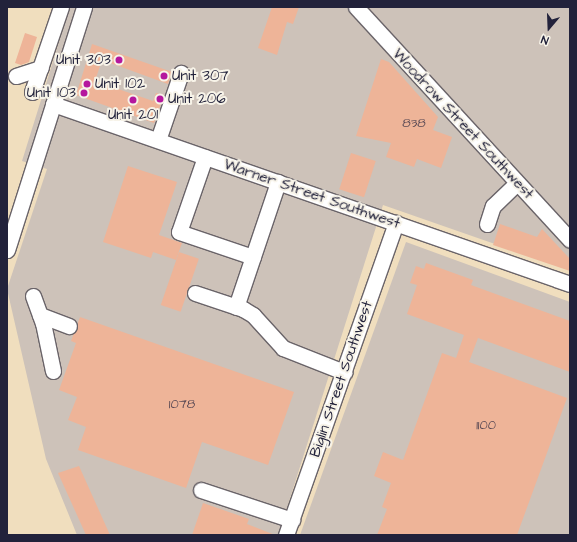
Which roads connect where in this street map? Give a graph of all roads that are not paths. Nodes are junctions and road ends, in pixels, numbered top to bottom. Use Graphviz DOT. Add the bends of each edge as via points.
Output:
graph roads {
  1 [pos="61,7"];
  2 [pos="84,7"];
  3 [pos="356,7"];
  4 [pos="41,68"];
  5 [pos="181,73"];
  6 [pos="16,76"];
  7 [pos="32,92"];
  8 [pos="54,104"];
  9 [pos="158,140"];
  10 [pos="205,157"];
  11 [pos="278,182"];
  12 [pos="517,182"];
  13 [pos="396,224"];
  14 [pos="487,224"];
  15 [pos="570,240"];
  16 [pos="7,250"];
  17 [pos="253,257"];
  18 [pos="570,284"];
  19 [pos="195,293"];
  20 [pos="33,296"];
  21 [pos="236,307"];
  22 [pos="40,315"];
  23 [pos="69,326"];
  24 [pos="53,371"];
  25 [pos="344,372"];
  26 [pos="201,490"];
  27 [pos="292,520"];
  28 [pos="286,535"];
  1 -- 4 [label="street"];
  2 -- 8 [label="street"];
  3 -- 12 [label="street, Woodrow Street Southwest"];
  4 -- 6 [label="street"];
  4 -- 7 [label="street"];
  5 -- 9 [label="street"];
  8 -- 9 [label="street, Warner Street Southwest"];
  8 -- 16 [label="street"];
  9 -- 10 [label="street, Warner Street Southwest"];
  10 -- 11 [label="street, Warner Street Southwest"];
  10 -- 17 [label="street" via="179,232"];
  11 -- 13 [label="street, Warner Street Southwest"];
  11 -- 17 [label="street"];
  12 -- 14 [label="street" via="493,206"];
  12 -- 15 [label="street, Woodrow Street Southwest"];
  13 -- 18 [label="street, Warner Street Southwest"];
  13 -- 25 [label="street, Biglin Street Southwest"];
  17 -- 21 [label="street"];
  19 -- 21 [label="street"];
  20 -- 22 [label="street"];
  21 -- 25 [label="street" via="253,315 283,348"];
  22 -- 23 [label="street"];
  22 -- 24 [label="street"];
  25 -- 27 [label="street, Biglin Street Southwest"];
  26 -- 27 [label="street"];
  27 -- 28 [label="street, Biglin Street Southwest"];
}
